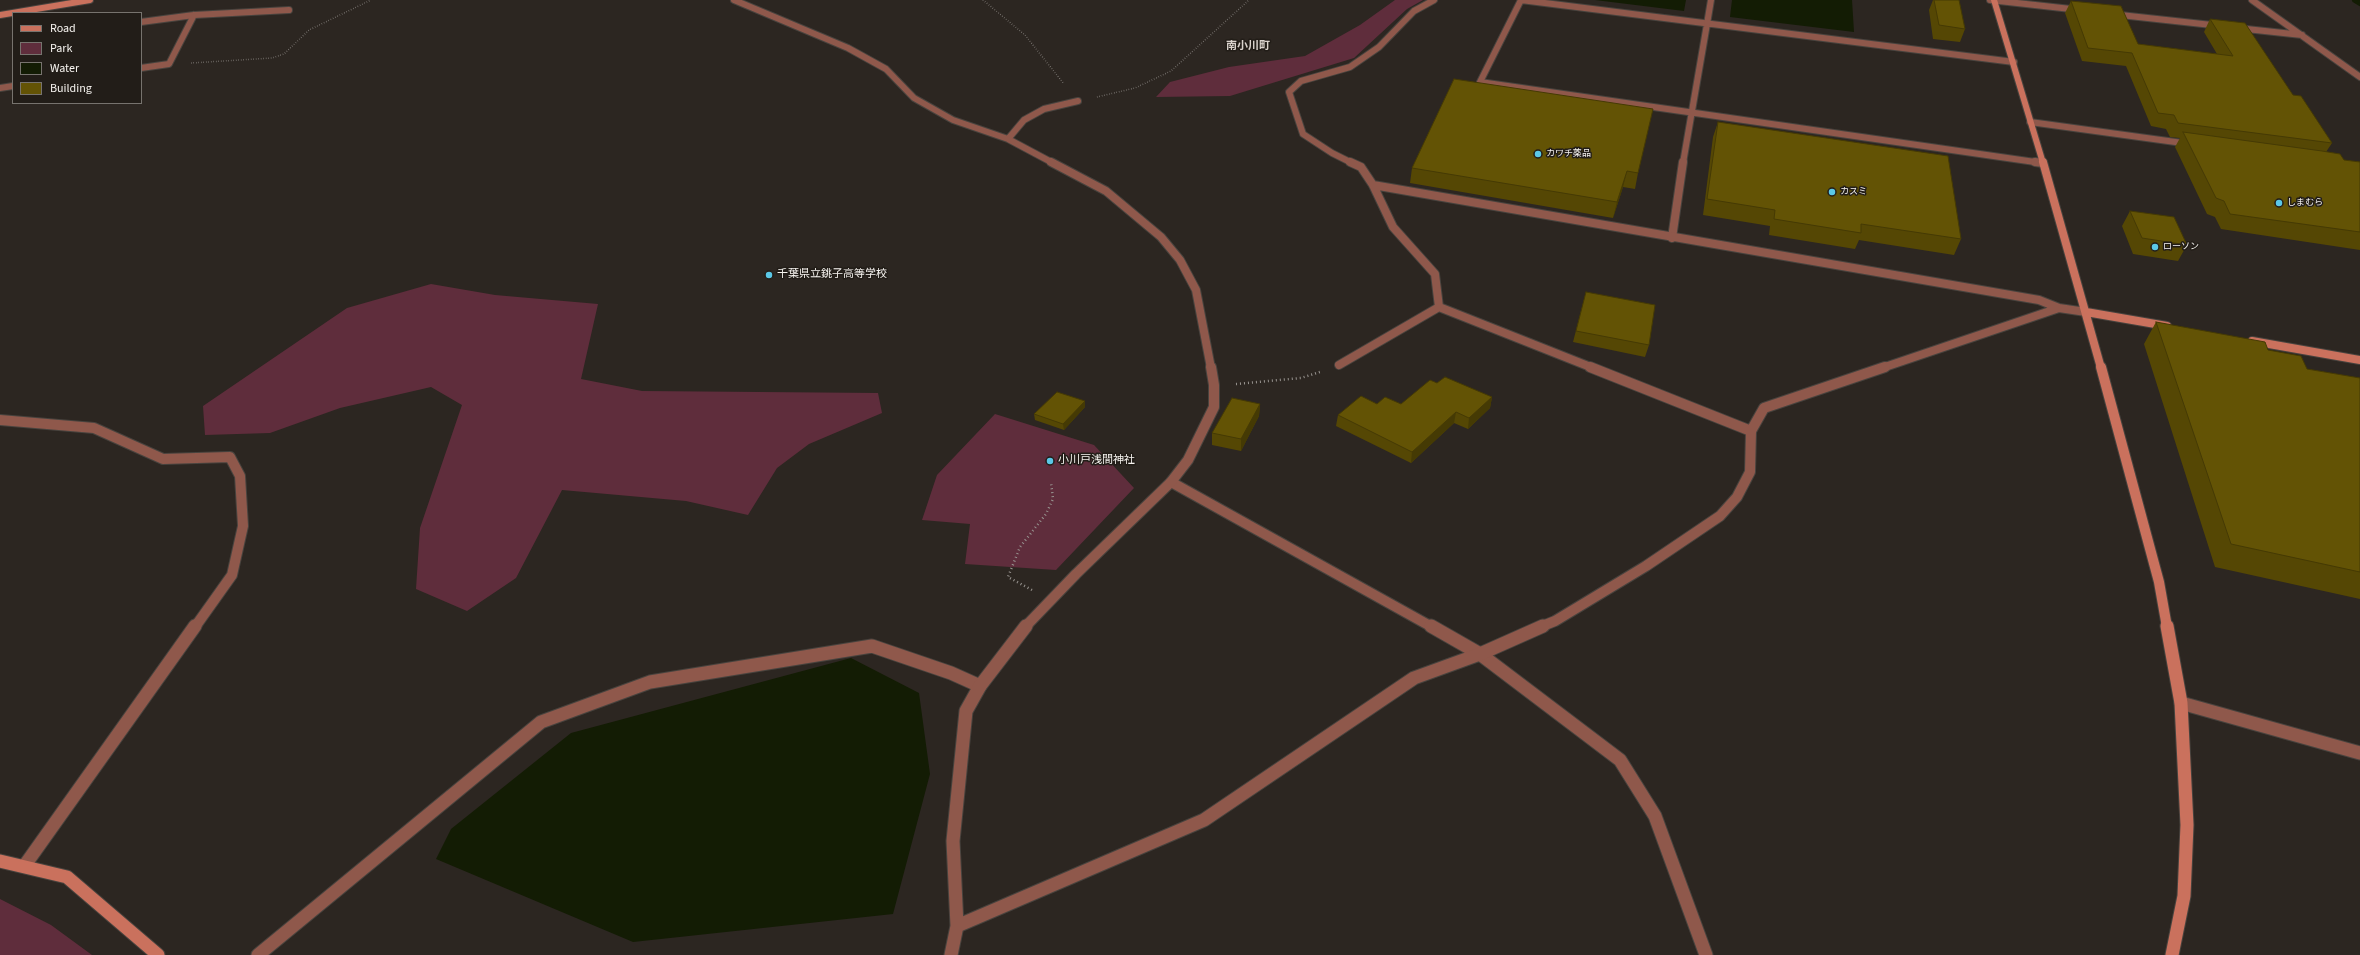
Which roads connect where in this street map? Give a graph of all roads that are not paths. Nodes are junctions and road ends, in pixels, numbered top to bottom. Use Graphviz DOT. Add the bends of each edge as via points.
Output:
graph roads {
  1 [pos="90,0"];
  2 [pos="734,0"];
  3 [pos="1434,0"];
  4 [pos="1711,0"];
  5 [pos="1990,0"];
  6 [pos="1994,0"];
  7 [pos="2252,0"];
  8 [pos="289,10"];
  9 [pos="2089,11"];
  10 [pos="18,12"];
  11 [pos="12,13"];
  12 [pos="2105,13"];
  13 [pos="0,15"];
  14 [pos="194,16"];
  15 [pos="142,22"];
  16 [pos="1707,24"];
  17 [pos="2302,35"];
  18 [pos="2014,62"];
  19 [pos="142,68"];
  20 [pos="2360,77"];
  21 [pos="12,86"];
  22 [pos="0,88"];
  23 [pos="1078,101"];
  24 [pos="1690,111"];
  25 [pos="2030,122"];
  26 [pos="1008,139"];
  27 [pos="2195,145"];
  28 [pos="2042,163"];
  29 [pos="1373,185"];
  30 [pos="1672,238"];
  31 [pos="1440,307"];
  32 [pos="2059,308"];
  33 [pos="2086,312"];
  34 [pos="2180,329"];
  35 [pos="2242,340"];
  36 [pos="2360,360"];
  37 [pos="1339,365"];
  38 [pos="0,420"];
  39 [pos="1751,430"];
  40 [pos="1171,482"];
  41 [pos="1480,654"];
  42 [pos="980,686"];
  43 [pos="2181,703"];
  44 [pos="2360,753"];
  45 [pos="0,861"];
  46 [pos="25,865"];
  47 [pos="957,926"];
  48 [pos="158,955"];
  49 [pos="258,955"];
  50 [pos="951,955"];
  51 [pos="1706,955"];
  52 [pos="2172,955"];
  1 -- 10 [label="street"];
  2 -- 26 [label="street" via="848,48 886,70 914,98 953,120"];
  3 -- 29 [label="street" via="1414,11 1379,47 1350,67 1301,81 1289,92 1303,134 1332,153 1361,167"];
  4 -- 16 [label="street"];
  5 -- 6 [label="street"];
  6 -- 9 [label="street"];
  6 -- 18 [label="street"];
  7 -- 17 [label="street"];
  8 -- 14 [label="street"];
  11 -- 13 [label="street"];
  12 -- 17 [label="street"];
  14 -- 15 [label="street"];
  14 -- 19 [label="street" via="169,64"];
  16 -- 18 [label="street"];
  16 -- 24 [label="street"];
  16 -- 24 [label="street" via="1521,0 1480,82"];
  17 -- 20 [label="street"];
  18 -- 25 [label="street"];
  21 -- 22 [label="street"];
  23 -- 26 [label="street" via="1044,109 1024,120"];
  24 -- 28 [label="street"];
  24 -- 30 [label="street"];
  25 -- 27 [label="street"];
  25 -- 28 [label="street"];
  26 -- 40 [label="street" via="1106,191 1161,237 1180,260 1196,290 1214,385 1214,407 1188,460"];
  28 -- 33 [label="street" via="2066,237"];
  29 -- 30 [label="street"];
  29 -- 31 [label="street" via="1393,227 1435,274"];
  30 -- 32 [label="street" via="2039,300"];
  31 -- 37 [label="street"];
  31 -- 39 [label="street"];
  32 -- 33 [label="street"];
  32 -- 39 [label="street" via="1764,408"];
  33 -- 34 [label="street"];
  33 -- 43 [label="street" via="2158,582"];
  35 -- 36 [label="street"];
  38 -- 46 [label="street" via="94,428 163,459 230,457 240,476 244,526 232,575"];
  39 -- 41 [label="street" via="1750,472 1737,497 1720,516 1646,566 1555,621"];
  40 -- 41 [label="street"];
  40 -- 42 [label="street" via="1024,628"];
  41 -- 47 [label="street" via="1414,678 1204,820"];
  41 -- 51 [label="street" via="1620,760 1655,816"];
  42 -- 47 [label="street" via="966,711 953,841"];
  42 -- 49 [label="street" via="951,673 872,646 650,682 548,719 535,727"];
  43 -- 44 [label="street"];
  43 -- 52 [label="street" via="2186,833 2184,896"];
  45 -- 46 [label="street"];
  46 -- 48 [label="street" via="67,877"];
  47 -- 50 [label="street"];
}
